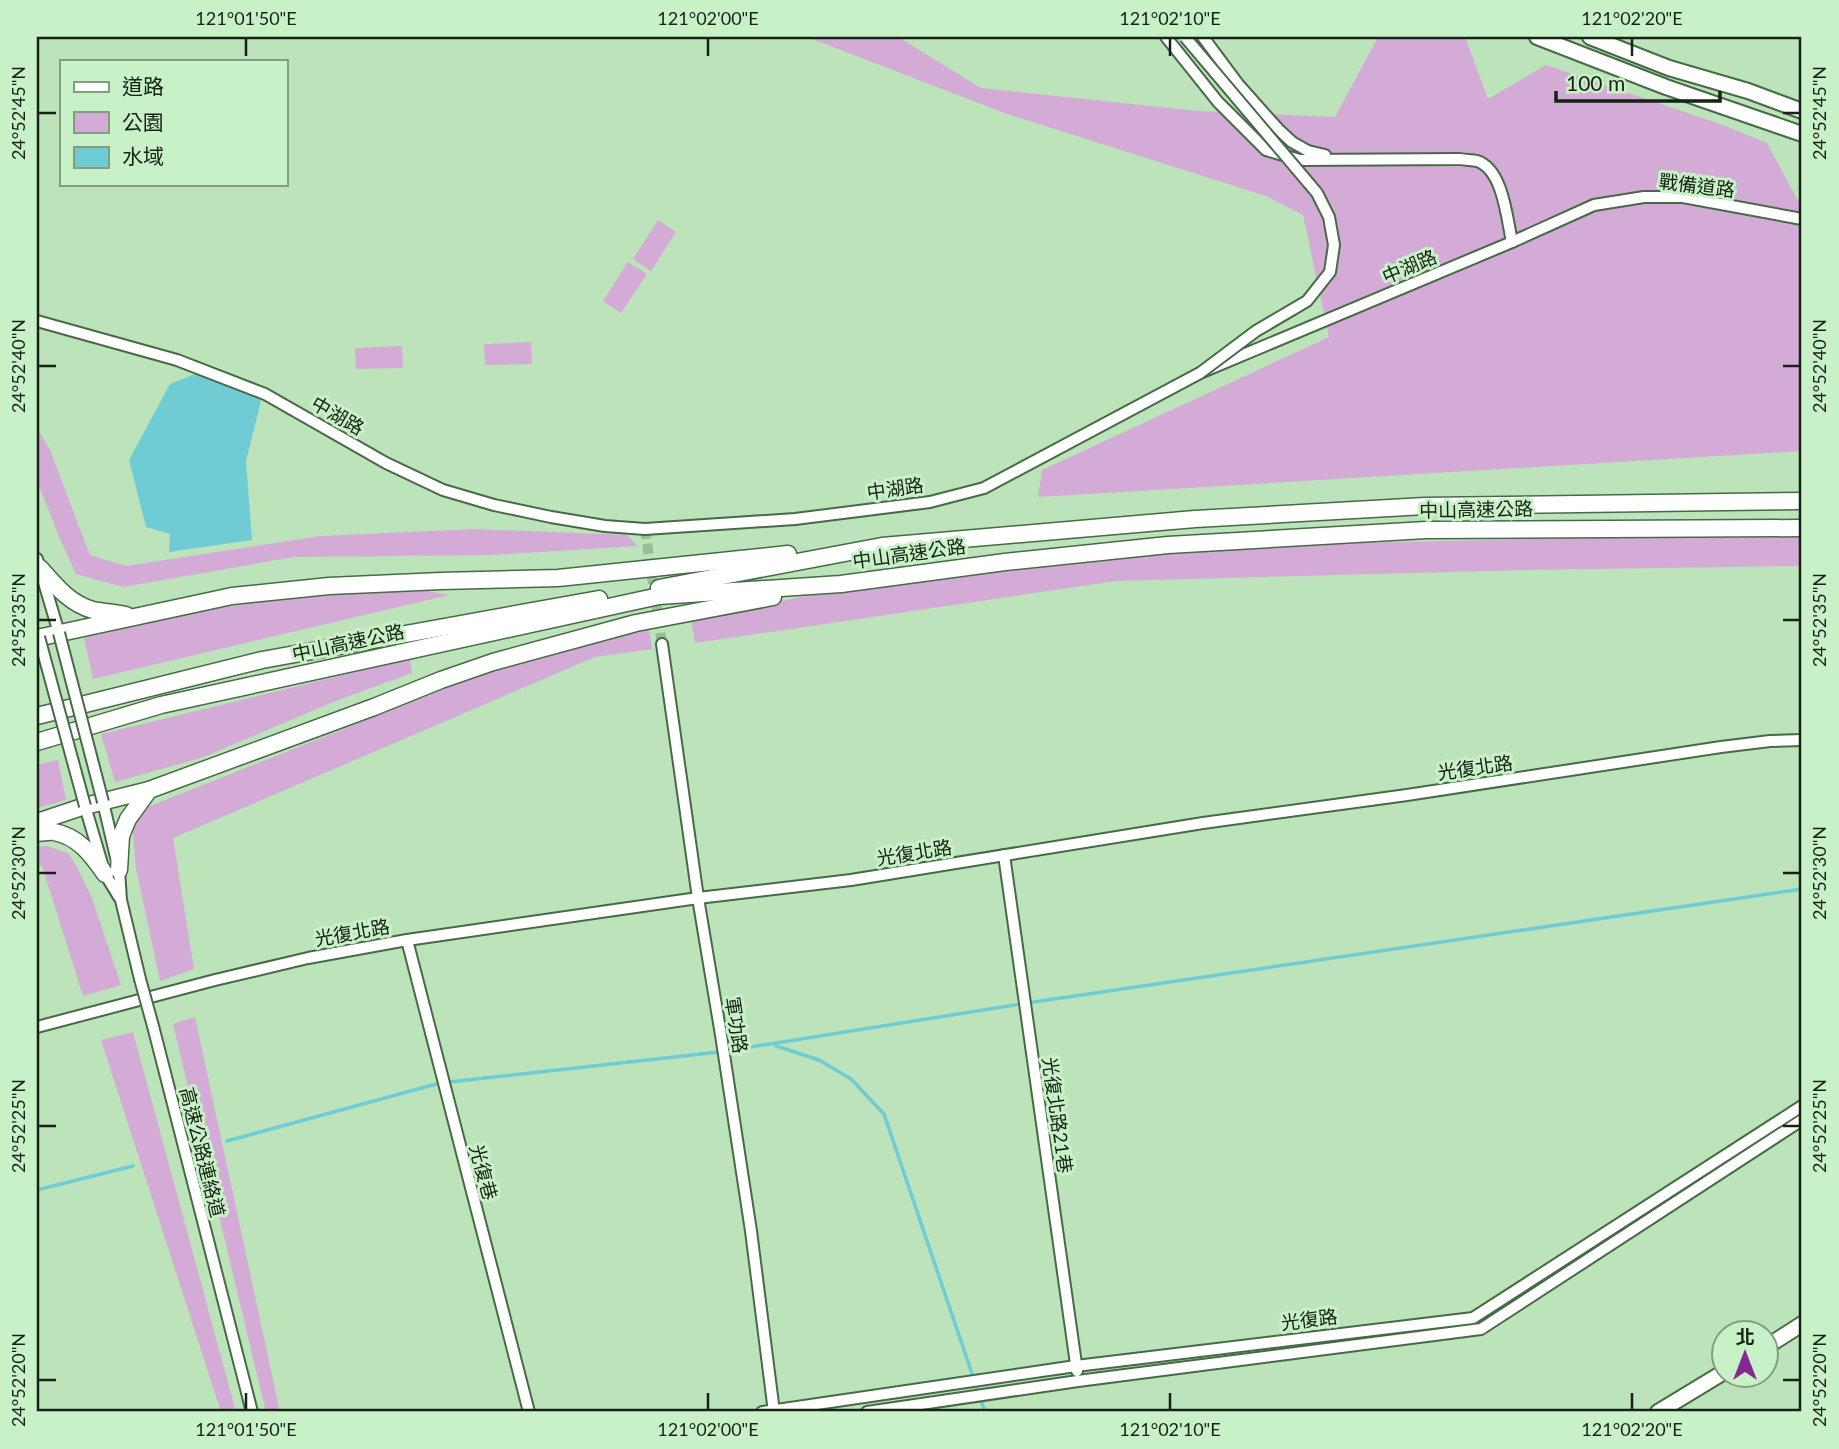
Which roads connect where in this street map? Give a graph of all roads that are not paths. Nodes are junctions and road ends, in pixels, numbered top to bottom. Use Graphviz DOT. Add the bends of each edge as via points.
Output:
graph roads {
  1 [pos="1166,37"];
  2 [pos="1185,37"];
  3 [pos="1203,37"];
  4 [pos="1537,37"];
  5 [pos="1590,37"];
  6 [pos="1802,111"];
  7 [pos="1802,134"];
  8 [pos="1338,159"];
  9 [pos="1802,219"];
  10 [pos="1512,242"];
  11 [pos="37,321"];
  12 [pos="1200,373"];
  13 [pos="1802,501"];
  14 [pos="1802,527"];
  15 [pos="882,546"];
  16 [pos="38,564"];
  17 [pos="841,584"];
  18 [pos="136,617"];
  19 [pos="59,633"];
  20 [pos="37,635"];
  21 [pos="662,644"];
  22 [pos="37,716"];
  23 [pos="1802,740"];
  24 [pos="37,742"];
  25 [pos="149,790"];
  26 [pos="103,802"];
  27 [pos="85,806"];
  28 [pos="37,822"];
  29 [pos="37,833"];
  30 [pos="1004,855"];
  31 [pos="112,872"];
  32 [pos="698,898"];
  33 [pos="407,940"];
  34 [pos="37,1027"];
  35 [pos="1802,1106"];
  36 [pos="1802,1120"];
  37 [pos="1802,1324"];
  38 [pos="1780,1338"];
  39 [pos="1076,1366"];
  40 [pos="1710,1380"];
  41 [pos="1078,1381"];
  42 [pos="769,1411"];
  43 [pos="252,1412"];
  44 [pos="529,1412"];
  45 [pos="867,1412"];
  46 [pos="1658,1412"];
  1 -- 8 [label="street" via="1218,102 1266,150 1300,160"];
  2 -- 12 [label="street, bridge" via="1317,193 1329,217 1334,245 1330,272 1307,301 1256,331"];
  3 -- 8 [label="street" via="1285,136 1308,151"];
  4 -- 7 [label="main road"];
  5 -- 6 [label="main road"];
  8 -- 10 [label="street" via="1478,161 1491,171 1499,187"];
  9 -- 10 [label="street, 戰備道路" via="1683,197 1644,197 1594,205"];
  10 -- 12 [label="street, 中湖路"];
  11 -- 12 [label="street, 中湖路" via="177,360 265,394 443,490 551,517 645,528 795,519 930,502 984,488"];
  13 -- 15 [label="highway, 中山高速公路" via="1425,506 1195,519"];
  14 -- 17 [label="highway, 中山高速公路" via="1426,530 1168,545"];
  15 -- 18 [label="highway" via="558,578 329,586 232,596"];
  15 -- 22 [label="highway, 中山高速公路" via="262,660"];
  16 -- 18 [label="highway" via="75,602"];
  16 -- 19 [label="street, 高速公路連絡道"];
  17 -- 24 [label="highway, 中山高速公路" via="659,596 160,705"];
  17 -- 25 [label="highway" via="636,623 493,662"];
  18 -- 19 [label="highway"];
  19 -- 20 [label="highway"];
  19 -- 26 [label="street, 高速公路連絡道, bridge"];
  20 -- 27 [label="street, 高速公路連絡道, bridge"];
  21 -- 32 [label="street, 軍功路"];
  23 -- 30 [label="street, 光復北路" via="1721,747"];
  25 -- 26 [label="highway"];
  25 -- 31 [label="highway" via="128,818"];
  26 -- 27 [label="highway"];
  26 -- 31 [label="street, 高速公路連絡道"];
  27 -- 28 [label="highway"];
  27 -- 31 [label="street, 高速公路連絡道"];
  29 -- 31 [label="highway" via="54,832 75,841"];
  30 -- 32 [label="street, 光復北路"];
  30 -- 39 [label="street, 光復北路21巷"];
  31 -- 43 [label="street, 高速公路連絡道, bridge"];
  32 -- 33 [label="street, 光復北路"];
  32 -- 42 [label="street, 軍功路" via="761,1306"];
  33 -- 34 [label="street, 光復北路" via="242,973"];
  33 -- 44 [label="street, 光復巷"];
  35 -- 39 [label="street, 光復路" via="1473,1318"];
  36 -- 41 [label="street, 光復路" via="1481,1329"];
  37 -- 38 [label="main road"];
  39 -- 41 [label="street, 光復北路21巷"];
  39 -- 42 [label="street, 光復路"];
  40 -- 46 [label="main road"];
  41 -- 45 [label="street, 光復路"];
}
